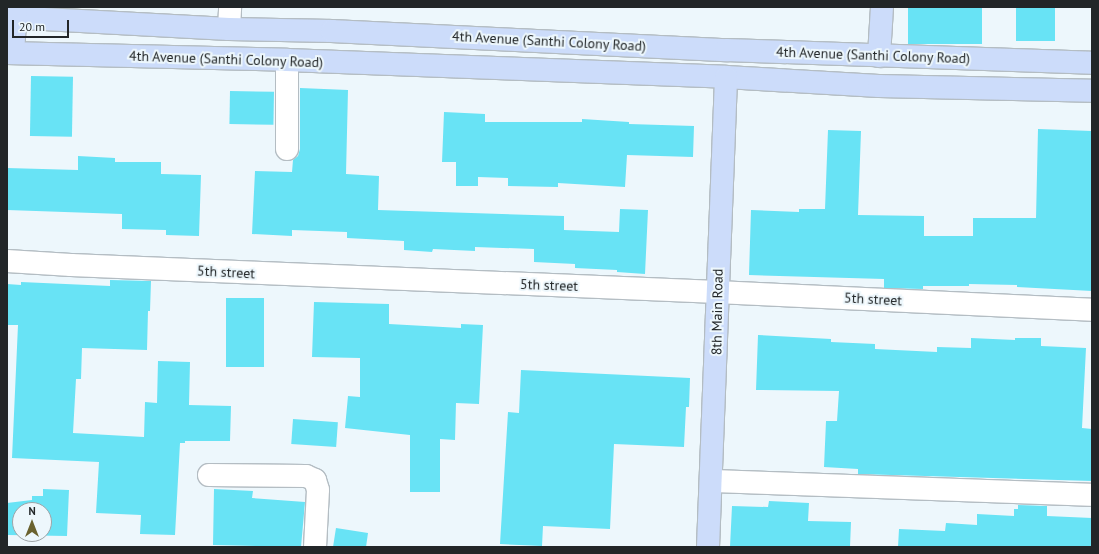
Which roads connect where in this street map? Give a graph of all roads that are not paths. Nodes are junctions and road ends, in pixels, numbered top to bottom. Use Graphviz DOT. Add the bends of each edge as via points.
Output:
graph roads {
  1 [pos="230,7"];
  2 [pos="882,7"];
  3 [pos="38,12"];
  4 [pos="13,14"];
  5 [pos="229,29"];
  6 [pos="36,52"];
  7 [pos="10,53"];
  8 [pos="879,56"];
  9 [pos="287,60"];
  10 [pos="1092,63"];
  11 [pos="726,77"];
  12 [pos="1092,91"];
  13 [pos="287,149"];
  14 [pos="7,261"];
  15 [pos="717,292"];
  16 [pos="1092,310"];
  17 [pos="209,475"];
  18 [pos="711,481"];
  19 [pos="1092,495"];
  20 [pos="315,547"];
  21 [pos="708,547"];
  1 -- 5 [label="street"];
  2 -- 8 [label="street"];
  3 -- 4 [label="street, 4th Avenue (Santhi Colony Road)"];
  3 -- 5 [label="street, 4th Avenue (Santhi Colony Road)"];
  3 -- 6 [label="street"];
  4 -- 7 [label="street"];
  5 -- 8 [label="street, 4th Avenue (Santhi Colony Road)" via="332,31"];
  6 -- 7 [label="street, 4th Avenue (Santhi Colony Road)"];
  6 -- 9 [label="street, 4th Avenue (Santhi Colony Road)"];
  8 -- 10 [label="street, 4th Avenue (Santhi Colony Road)"];
  9 -- 11 [label="street, 4th Avenue (Santhi Colony Road)"];
  9 -- 13 [label="street"];
  11 -- 12 [label="street, 4th Avenue (Santhi Colony Road)" via="879,86"];
  11 -- 15 [label="street, 8th Main Road"];
  14 -- 15 [label="street, 5th street"];
  15 -- 16 [label="street, 5th street"];
  15 -- 18 [label="street, 8th Main Road"];
  17 -- 20 [label="street" via="306,476 315,480 318,490"];
  18 -- 19 [label="street"];
  18 -- 21 [label="street, 8th Main Road"];
}
